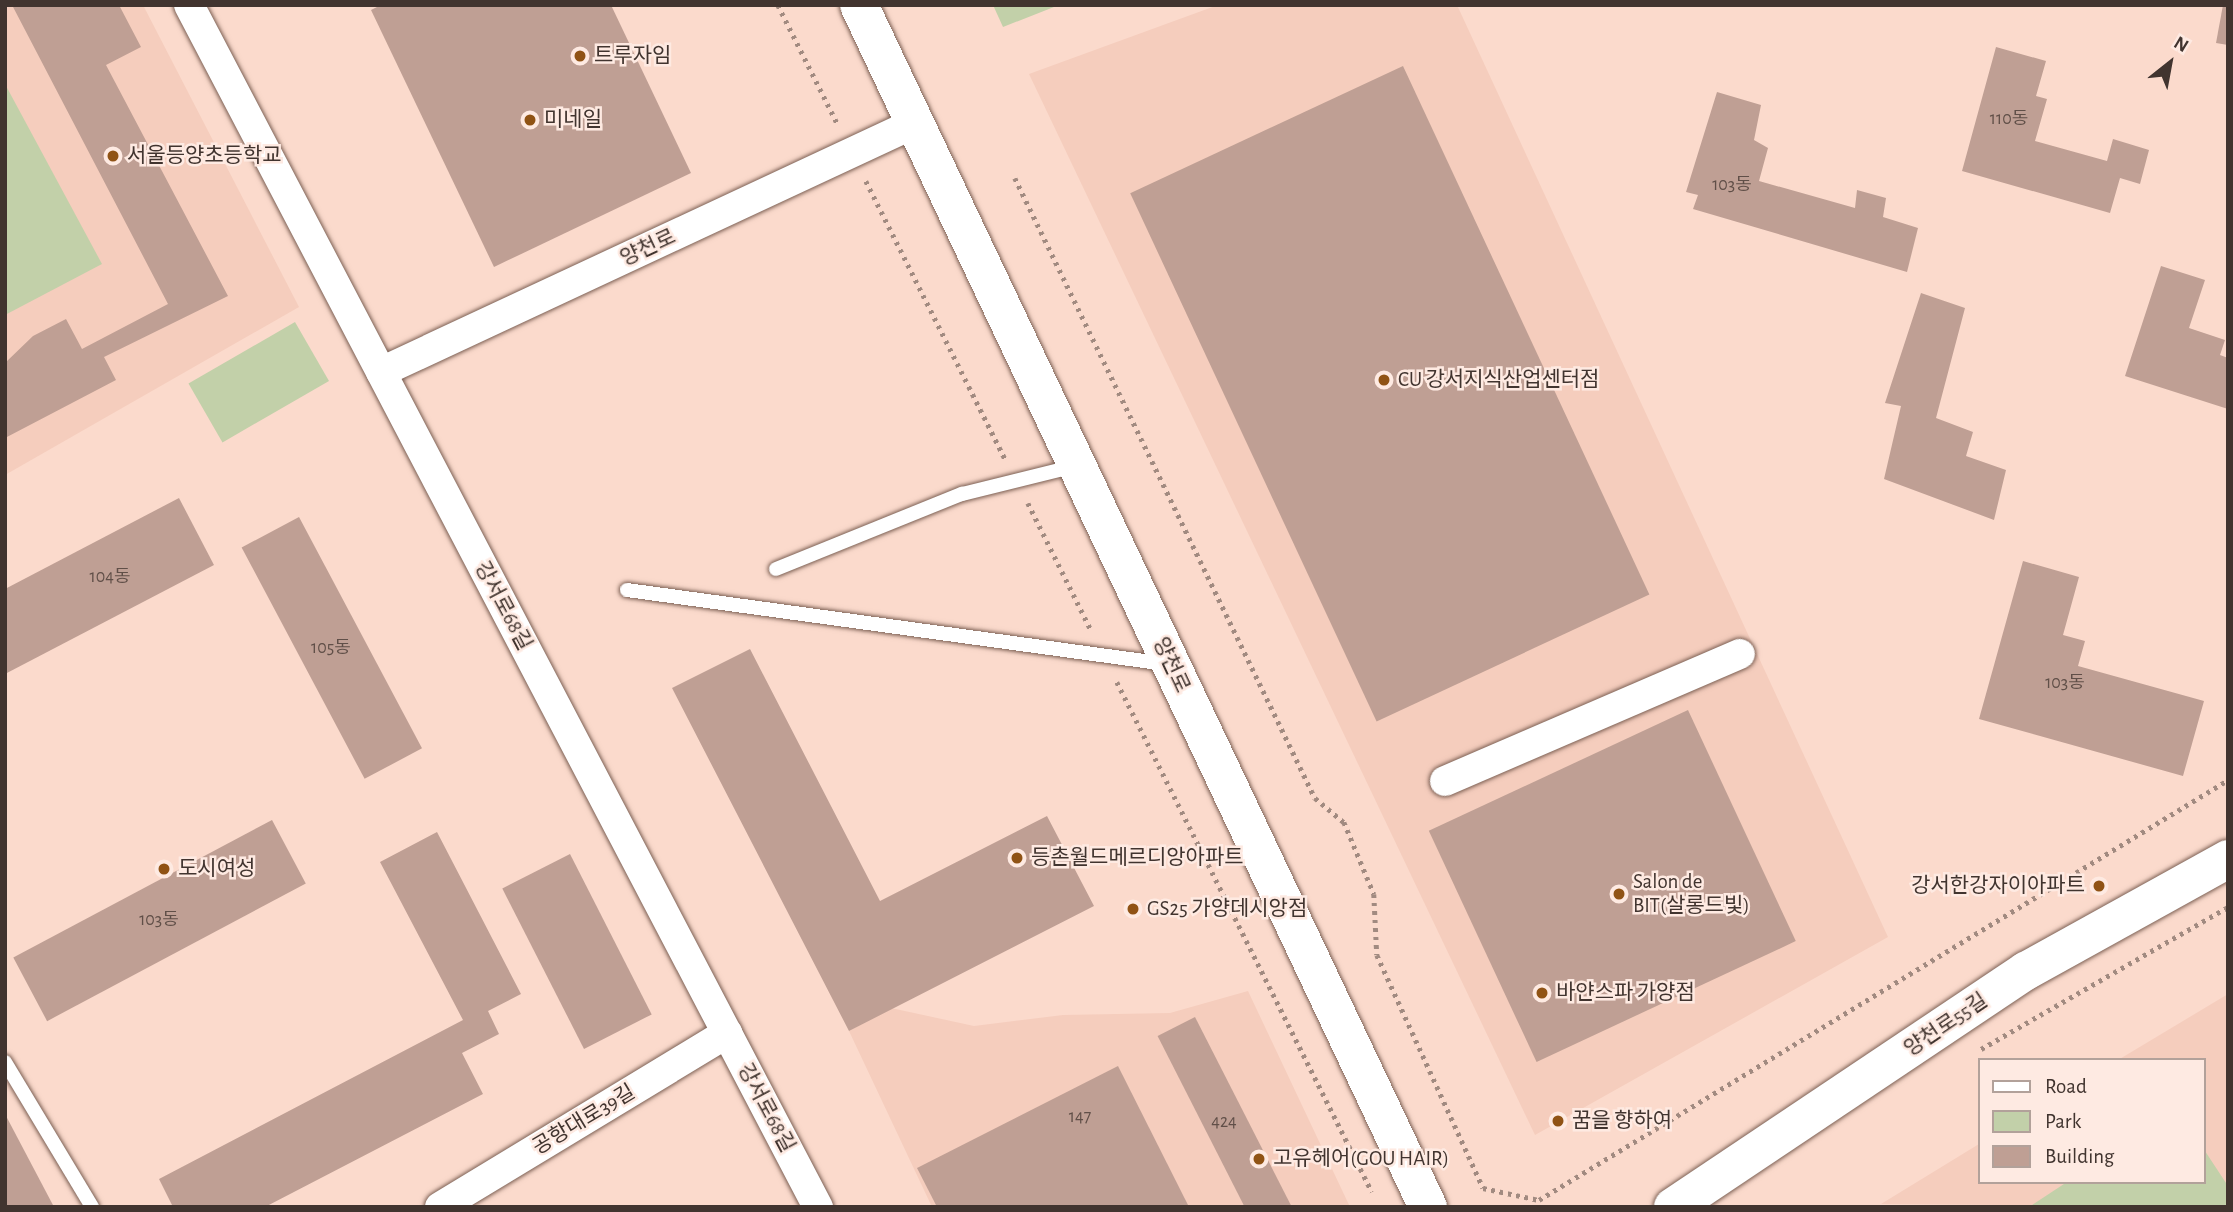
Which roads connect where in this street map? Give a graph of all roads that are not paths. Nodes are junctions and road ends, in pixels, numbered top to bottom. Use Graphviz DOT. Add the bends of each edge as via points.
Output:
graph roads {
  1 [pos="189,5"];
  2 [pos="859,5"];
  3 [pos="915,123"];
  4 [pos="381,372"];
  5 [pos="1077,466"];
  6 [pos="776,569"];
  7 [pos="627,590"];
  8 [pos="1740,654"];
  9 [pos="1171,665"];
  10 [pos="1445,781"];
  11 [pos="2228,859"];
  12 [pos="727,1033"];
  13 [pos="5,1062"];
  14 [pos="92,1207"];
  15 [pos="440,1207"];
  16 [pos="818,1207"];
  17 [pos="1428,1207"];
  18 [pos="1673,1207"];
  1 -- 4 [label="street, 강서로68길"];
  2 -- 3 [label="main road, 양천로"];
  3 -- 4 [label="street, 양천로"];
  3 -- 5 [label="main road, 양천로"];
  4 -- 12 [label="street, 강서로68길"];
  5 -- 6 [label="lane" via="962,494"];
  5 -- 9 [label="main road, 양천로"];
  7 -- 9 [label="lane"];
  8 -- 10 [label="street"];
  9 -- 17 [label="main road, 양천로"];
  11 -- 18 [label="main road, 양천로55길" via="2026,971"];
  12 -- 15 [label="street, 공항대로39길"];
  12 -- 16 [label="street, 강서로68길"];
  13 -- 14 [label="lane"];
}
